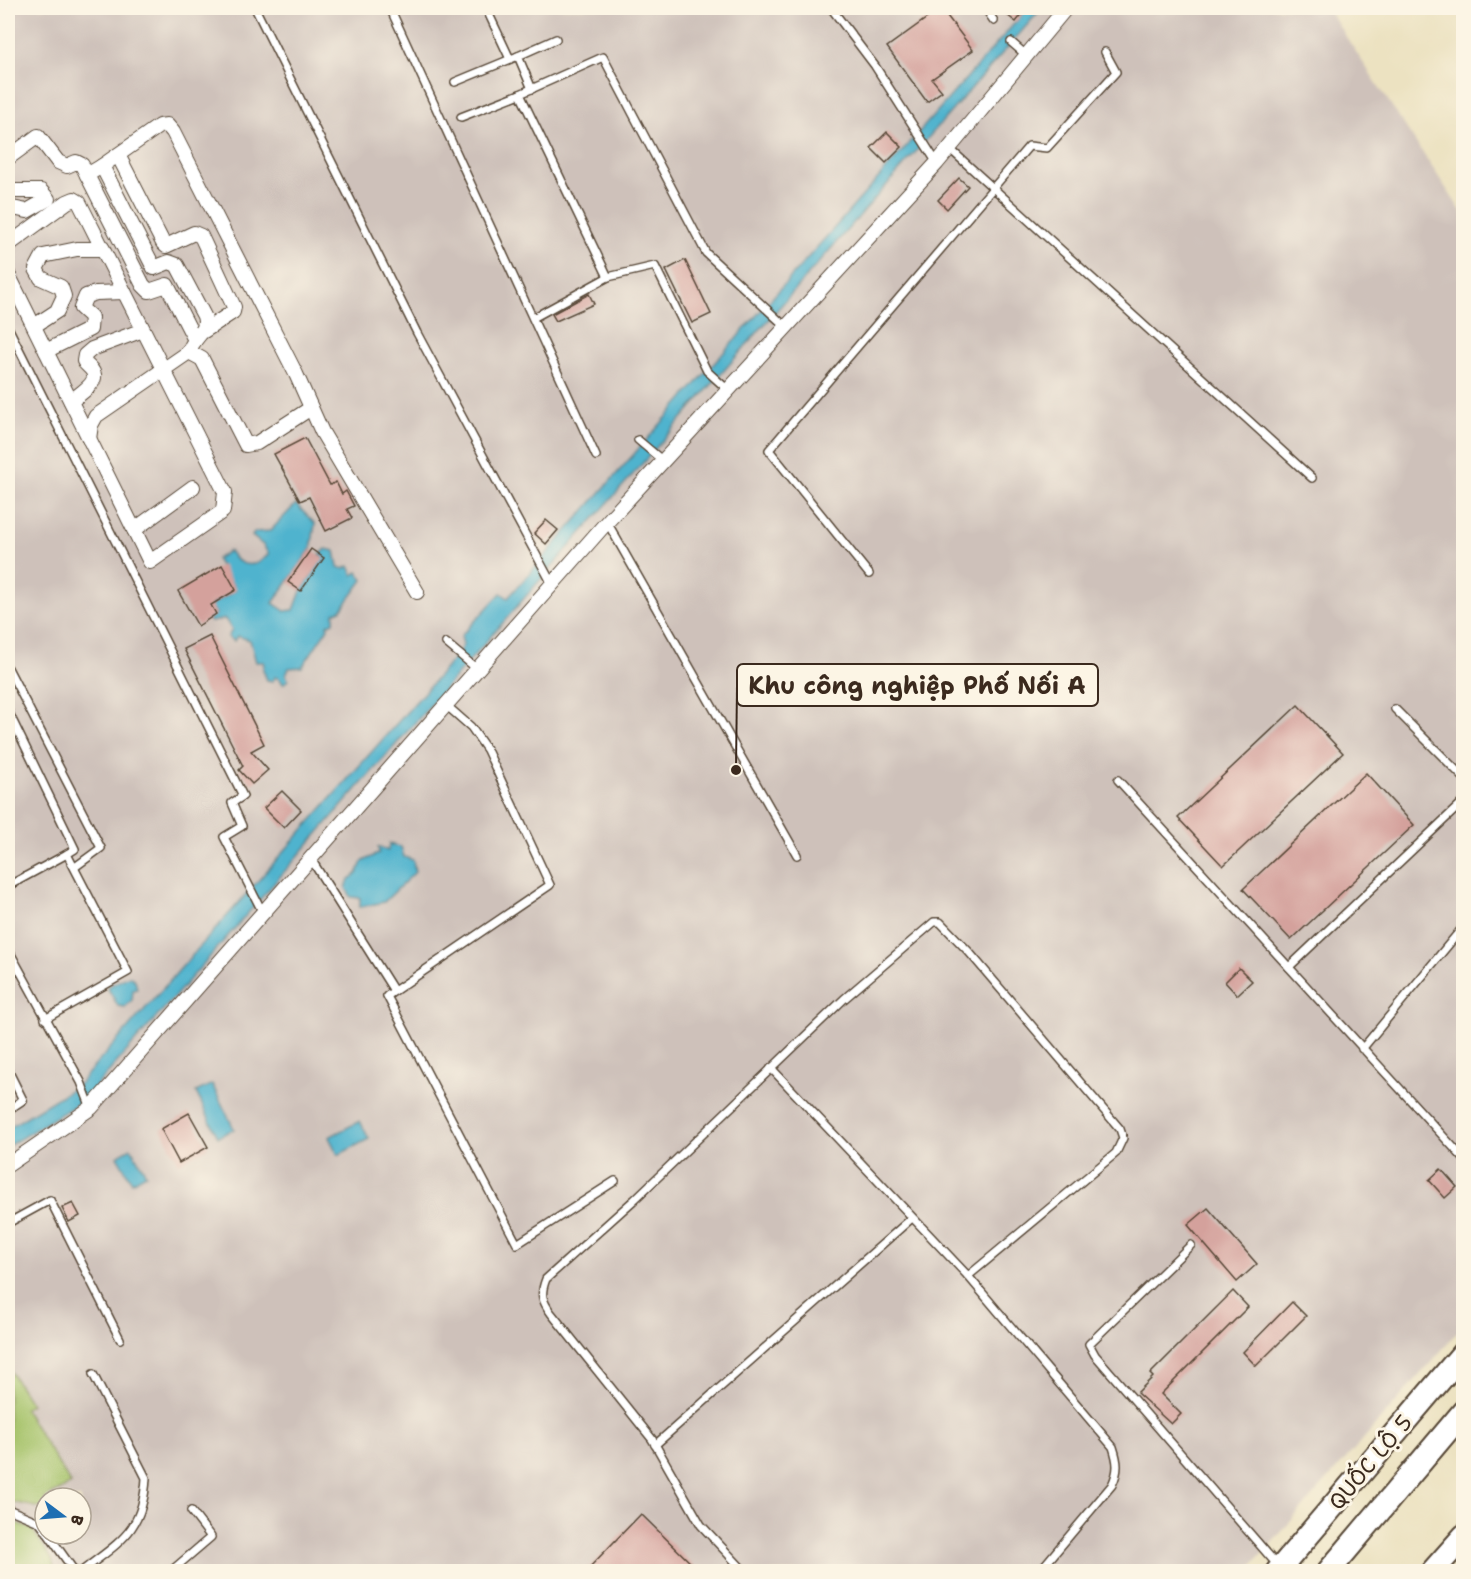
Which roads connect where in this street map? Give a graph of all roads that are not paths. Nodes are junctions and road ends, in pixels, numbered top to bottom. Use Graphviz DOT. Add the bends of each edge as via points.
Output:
graph roads {
  1 [pos="255,8"];
  2 [pos="390,8"];
  3 [pos="486,8"];
  4 [pos="831,8"];
  5 [pos="985,8"];
  6 [pos="1066,8"];
  7 [pos="994,21"];
  8 [pos="556,39"];
  9 [pos="1011,42"];
  10 [pos="1105,52"];
  11 [pos="1026,55"];
  12 [pos="518,56"];
  13 [pos="510,59"];
  14 [pos="455,82"];
  15 [pos="532,89"];
  16 [pos="520,94"];
  17 [pos="461,117"];
  18 [pos="949,148"];
  19 [pos="118,155"];
  20 [pos="8,158"];
  21 [pos="937,163"];
  22 [pos="102,166"];
  23 [pos="87,176"];
  24 [pos="994,187"];
  25 [pos="8,191"];
  26 [pos="8,207"];
  27 [pos="8,245"];
  28 [pos="103,249"];
  29 [pos="8,274"];
  30 [pos="608,277"];
  31 [pos="124,292"];
  32 [pos="533,318"];
  33 [pos="8,327"];
  34 [pos="34,327"];
  35 [pos="786,327"];
  36 [pos="143,330"];
  37 [pos="196,341"];
  38 [pos="46,351"];
  39 [pos="162,370"];
  40 [pos="728,390"];
  41 [pos="73,405"];
  42 [pos="311,408"];
  43 [pos="96,417"];
  44 [pos="89,439"];
  45 [pos="640,443"];
  46 [pos="596,456"];
  47 [pos="657,457"];
  48 [pos="1312,477"];
  49 [pos="193,487"];
  50 [pos="607,522"];
  51 [pos="134,530"];
  52 [pos="869,574"];
  53 [pos="549,579"];
  54 [pos="417,592"];
  55 [pos="446,643"];
  56 [pos="473,666"];
  57 [pos="8,668"];
  58 [pos="446,705"];
  59 [pos="1395,709"];
  60 [pos="8,711"];
  61 [pos="1464,778"];
  62 [pos="1118,780"];
  63 [pos="1464,801"];
  64 [pos="67,854"];
  65 [pos="797,855"];
  66 [pos="311,859"];
  67 [pos="75,867"];
  68 [pos="8,886"];
  69 [pos="260,908"];
  70 [pos="1464,926"];
  71 [pos="8,949"];
  72 [pos="1288,967"];
  73 [pos="394,991"];
  74 [pos="45,1018"];
  75 [pos="1362,1049"];
  76 [pos="771,1068"];
  77 [pos="8,1070"];
  78 [pos="89,1103"];
  79 [pos="8,1110"];
  80 [pos="1462,1156"];
  81 [pos="8,1165"];
  82 [pos="615,1181"];
  83 [pos="912,1218"];
  84 [pos="8,1223"];
  85 [pos="1191,1245"];
  86 [pos="968,1276"];
  87 [pos="120,1339"];
  88 [pos="1464,1352"];
  89 [pos="93,1374"];
  90 [pos="1464,1411"];
  91 [pos="655,1445"];
  92 [pos="8,1509"];
  93 [pos="191,1511"];
  94 [pos="33,1519"];
  95 [pos="1464,1536"];
  96 [pos="57,1546"];
  97 [pos="1279,1570"];
  98 [pos="75,1572"];
  99 [pos="81,1572"];
  100 [pos="170,1572"];
  101 [pos="745,1572"];
  102 [pos="1039,1572"];
  103 [pos="1328,1572"];
  104 [pos="1432,1572"];
  1 -- 53 [label="lane" via="417,333"];
  2 -- 32 [label="lane"];
  3 -- 13 [label="lane"];
  4 -- 21 [label="lane" via="875,66"];
  5 -- 7 [label="lane"];
  6 -- 11 [label="street"];
  8 -- 12 [label="lane"];
  9 -- 11 [label="lane"];
  10 -- 24 [label="lane" via="1116,72 1047,148 1029,146"];
  11 -- 18 [label="street"];
  12 -- 13 [label="lane"];
  12 -- 15 [label="lane"];
  13 -- 14 [label="lane"];
  15 -- 16 [label="lane"];
  15 -- 35 [label="lane" via="603,57 706,253"];
  16 -- 17 [label="lane"];
  16 -- 30 [label="lane"];
  18 -- 21 [label="street"];
  18 -- 24 [label="lane"];
  19 -- 22 [label="street"];
  19 -- 37 [label="street" via="163,243 166,246 194,233 201,236 234,307 233,312"];
  19 -- 42 [label="street" via="159,126 167,126 173,132"];
  20 -- 23 [label="street" via="39,136 58,162 67,166 76,162"];
  21 -- 35 [label="street"];
  22 -- 23 [label="street"];
  22 -- 37 [label="street" via="154,268 169,262 177,265 204,315 206,324"];
  23 -- 37 [label="street" via="145,290 167,285"];
  24 -- 48 [label="lane"];
  24 -- 52 [label="lane" via="769,450"];
  25 -- 26 [label="street" via="41,190 48,199 27,211"];
  27 -- 28 [label="street" via="74,199"];
  28 -- 31 [label="street"];
  28 -- 34 [label="street" via="77,249 43,256 36,269 41,278 62,287 64,296 57,311"];
  29 -- 34 [label="street"];
  30 -- 32 [label="lane"];
  30 -- 40 [label="lane" via="655,266 707,371"];
  31 -- 36 [label="street"];
  31 -- 38 [label="street" via="87,296 81,308 91,316 90,329"];
  32 -- 46 [label="lane"];
  33 -- 69 [label="lane" via="243,796 232,802 242,826 224,837"];
  34 -- 38 [label="street"];
  35 -- 40 [label="street"];
  36 -- 39 [label="street"];
  36 -- 41 [label="street" via="85,355 84,361 94,377"];
  37 -- 39 [label="street"];
  37 -- 42 [label="street" via="246,445 257,444"];
  38 -- 41 [label="street"];
  39 -- 43 [label="street"];
  39 -- 51 [label="street" via="225,492 226,504 223,511 150,562"];
  40 -- 47 [label="street"];
  41 -- 43 [label="street" via="85,416"];
  41 -- 44 [label="street"];
  42 -- 54 [label="street"];
  43 -- 44 [label="street"];
  44 -- 51 [label="street"];
  45 -- 47 [label="lane"];
  47 -- 50 [label="street"];
  49 -- 51 [label="street"];
  50 -- 53 [label="street"];
  50 -- 65 [label="lane"];
  53 -- 56 [label="street"];
  55 -- 56 [label="lane"];
  56 -- 58 [label="street"];
  57 -- 67 [label="lane" via="101,848"];
  58 -- 66 [label="street"];
  58 -- 73 [label="lane" via="471,727 487,750 550,885"];
  59 -- 61 [label="lane"];
  60 -- 64 [label="lane" via="75,849"];
  62 -- 72 [label="lane"];
  63 -- 72 [label="lane"];
  64 -- 67 [label="lane"];
  64 -- 68 [label="lane"];
  66 -- 69 [label="street"];
  66 -- 73 [label="lane"];
  67 -- 74 [label="lane" via="128,972"];
  69 -- 78 [label="street"];
  70 -- 75 [label="lane"];
  71 -- 74 [label="lane"];
  72 -- 75 [label="lane"];
  73 -- 82 [label="lane" via="387,996 517,1244"];
  74 -- 78 [label="lane"];
  75 -- 80 [label="lane"];
  76 -- 83 [label="lane"];
  76 -- 86 [label="lane" via="926,928 940,922 962,945 1120,1129 1123,1138 1116,1153"];
  76 -- 91 [label="lane" via="546,1279 542,1288 542,1300 551,1313"];
  77 -- 79 [label="lane" via="23,1100"];
  78 -- 81 [label="street"];
  83 -- 86 [label="lane"];
  83 -- 91 [label="lane"];
  84 -- 87 [label="lane" via="50,1200"];
  85 -- 97 [label="lane" via="1089,1344"];
  86 -- 102 [label="lane" via="1113,1447 1118,1461 1113,1485"];
  88 -- 97 [label="highway, QUỐC LỘ 5"];
  89 -- 99 [label="lane" via="146,1478 146,1488 130,1533"];
  90 -- 103 [label="highway, QUỐC LỘ 5"];
  91 -- 101 [label="lane" via="701,1525"];
  92 -- 94 [label="lane"];
  93 -- 100 [label="lane" via="211,1537"];
  95 -- 104 [label="highway"];
  96 -- 98 [label="lane"];
}
